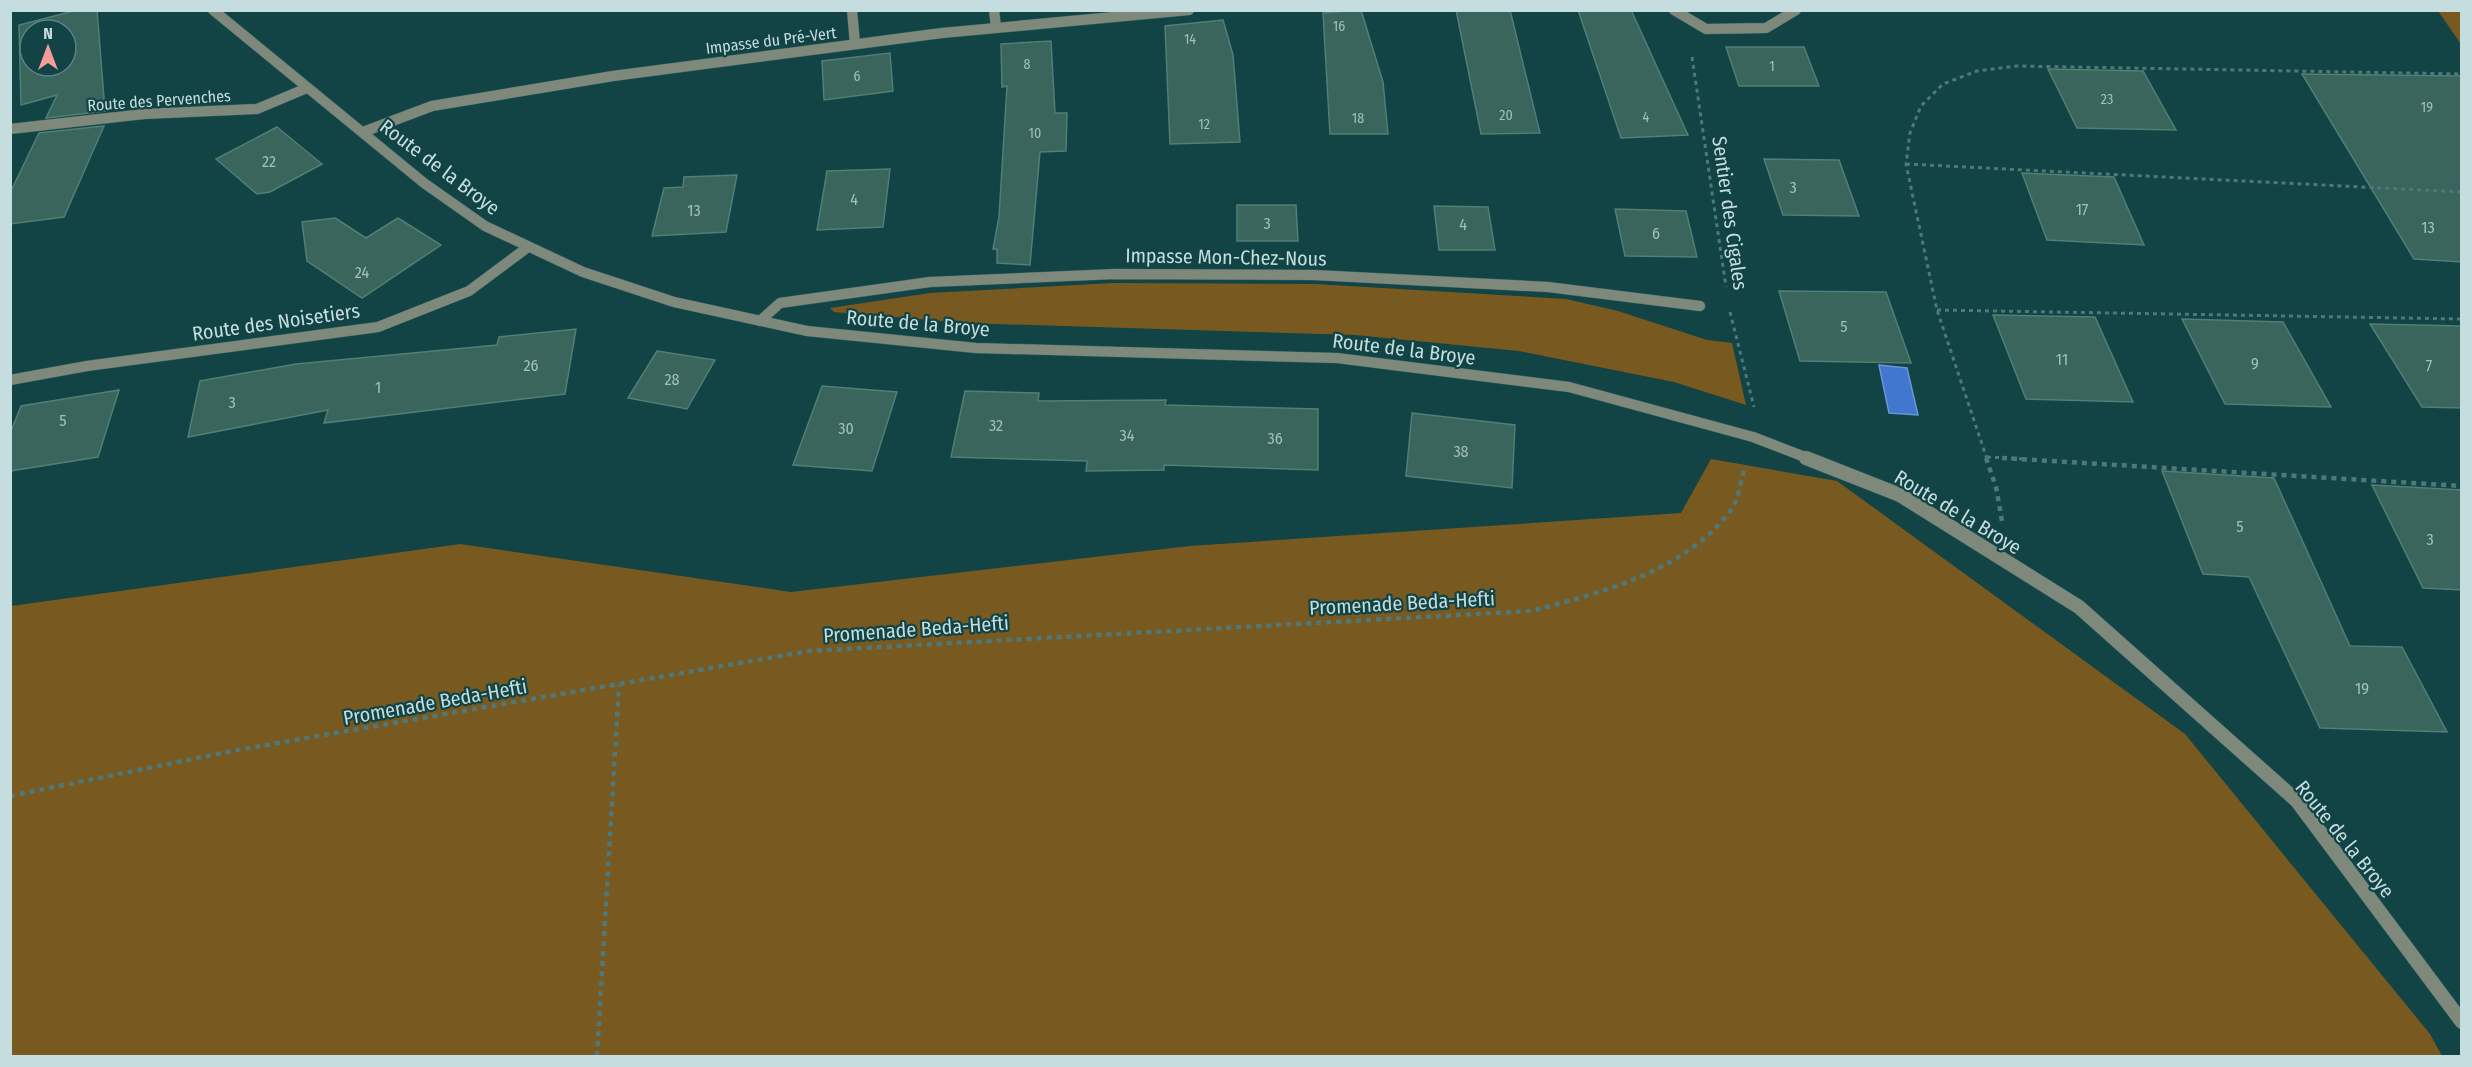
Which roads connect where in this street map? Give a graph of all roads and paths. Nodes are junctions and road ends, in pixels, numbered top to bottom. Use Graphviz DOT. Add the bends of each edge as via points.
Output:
graph roads {
  1 [pos="213,10"];
  2 [pos="852,10"];
  3 [pos="994,10"];
  4 [pos="1189,10"];
  5 [pos="1674,10"];
  6 [pos="1796,10"];
  7 [pos="1693,22"];
  8 [pos="996,27"];
  9 [pos="855,44"];
  10 [pos="2462,74"];
  11 [pos="307,88"];
  12 [pos="10,129"];
  13 [pos="363,132"];
  14 [pos="1906,164"];
  15 [pos="2462,192"];
  16 [pos="528,247"];
  17 [pos="1727,296"];
  18 [pos="1700,306"];
  19 [pos="1729,308"];
  20 [pos="1937,310"];
  21 [pos="2462,319"];
  22 [pos="760,321"];
  23 [pos="10,380"];
  24 [pos="1754,408"];
  25 [pos="1753,437"];
  26 [pos="1987,457"];
  27 [pos="2462,486"];
  28 [pos="1998,531"];
  29 [pos="619,685"];
  30 [pos="10,796"];
  31 [pos="2459,1016"];
  32 [pos="597,1056"];
  1 -- 11 [label="street, Route de la Broye"];
  2 -- 9 [label="street"];
  3 -- 8 [label="street"];
  4 -- 8 [label="street, Impasse du Pré-Vert"];
  5 -- 7 [label="street"];
  6 -- 7 [label="street" via="1766,28 1706,28"];
  7 -- 17 [label="path, Sentier des Cigales" via="1688,32"];
  8 -- 9 [label="street, Impasse du Pré-Vert"];
  9 -- 13 [label="street, Impasse du Pré-Vert" via="613,76 432,106"];
  10 -- 14 [label="path" via="2017,66 1977,71 1943,84 1921,106 1910,133"];
  11 -- 12 [label="street, Route des Pervenches" via="257,108 144,114"];
  11 -- 13 [label="street, Route de la Broye"];
  13 -- 16 [label="street, Route de la Broye" via="424,183 485,226"];
  14 -- 15 [label="path"];
  14 -- 20 [label="path"];
  16 -- 22 [label="street, Route de la Broye" via="583,272 674,302"];
  16 -- 23 [label="street, Route des Noisetiers" via="469,291 378,327"];
  18 -- 22 [label="street, Impasse Mon-Chez-Nous" via="1536,287 1314,275 1115,274 930,282 780,303"];
  19 -- 24 [label="path, Sentier des Cigales"];
  20 -- 21 [label="path"];
  20 -- 26 [label="path"];
  22 -- 25 [label="street, Route de la Broye" via="807,331 976,348 1337,358 1569,387"];
  25 -- 29 [label="path, Promenade Beda-Hefti" via="1733,508 1691,551 1609,591 1531,611 809,651"];
  25 -- 31 [label="street, Route de la Broye" via="1900,495 2079,607 2297,801"];
  26 -- 27 [label="path"];
  26 -- 28 [label="path" via="2002,522"];
  29 -- 30 [label="path, Promenade Beda-Hefti" via="232,751"];
  29 -- 32 [label="path"];
}
